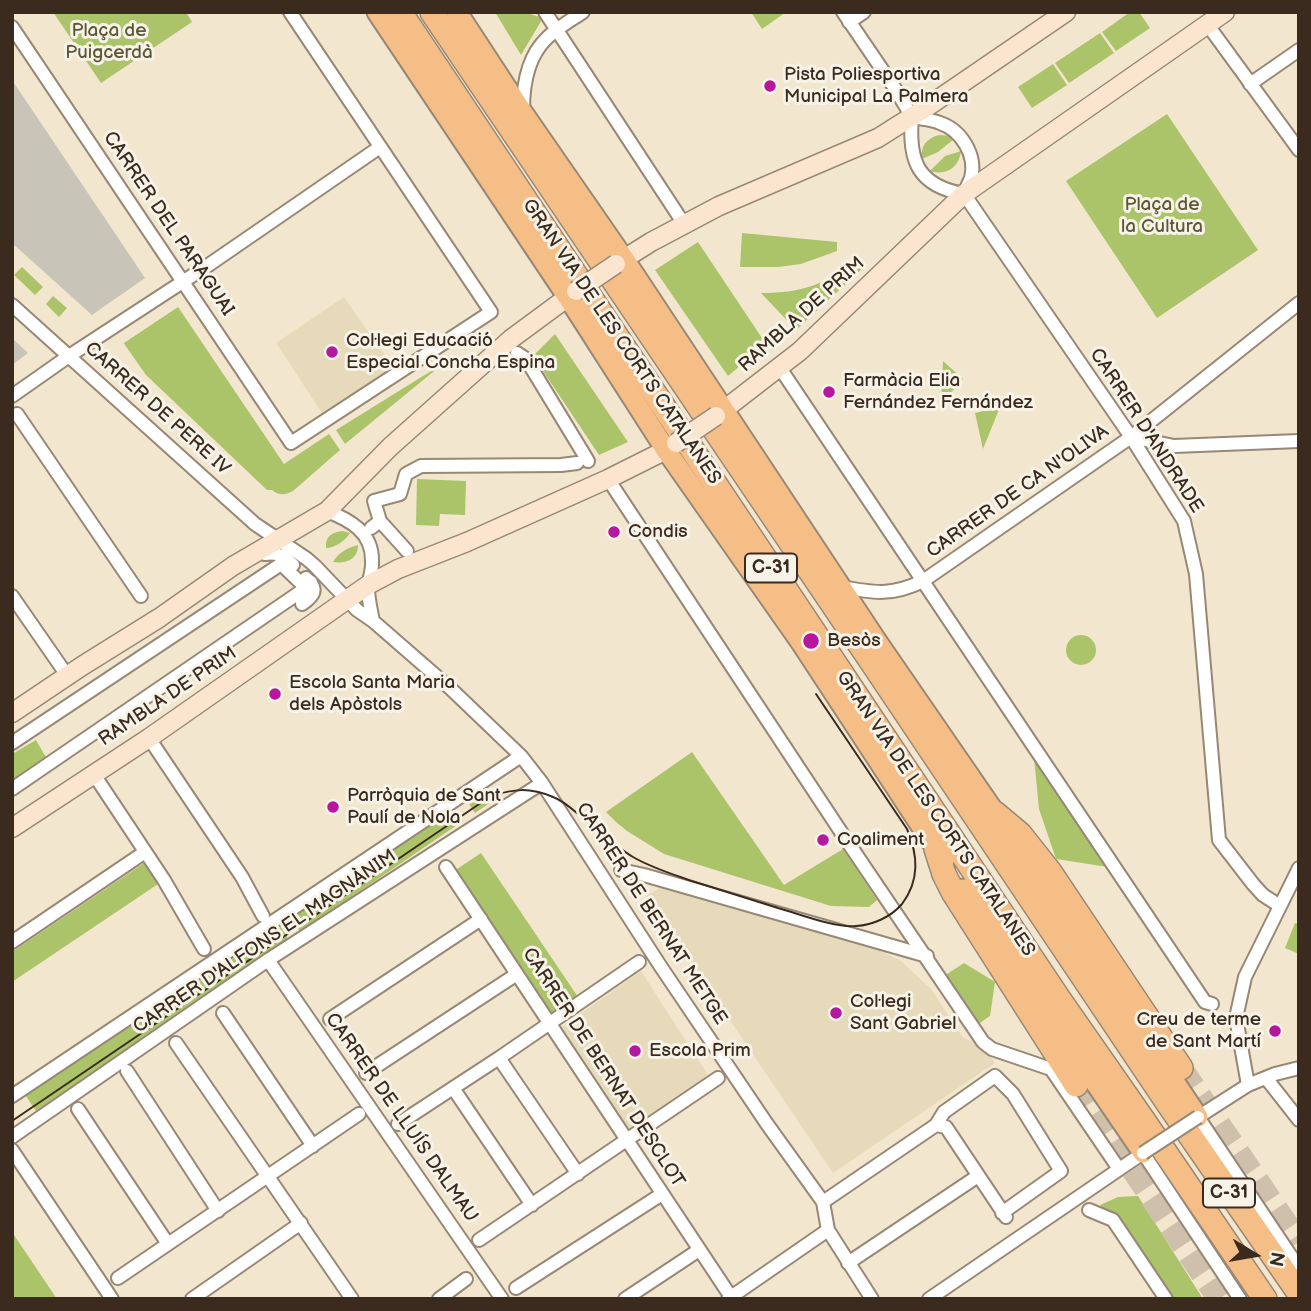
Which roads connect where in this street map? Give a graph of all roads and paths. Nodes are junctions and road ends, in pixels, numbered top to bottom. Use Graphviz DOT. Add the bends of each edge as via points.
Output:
graph roads {
  1 [pos="290,12"];
  2 [pos="377,12"];
  3 [pos="400,12"];
  4 [pos="432,12"];
  5 [pos="457,12"];
  6 [pos="545,12"];
  7 [pos="583,12"];
  8 [pos="864,12"];
  9 [pos="1066,12"];
  10 [pos="1225,12"];
  11 [pos="846,17"];
  12 [pos="1207,24"];
  13 [pos="12,27"];
  14 [pos="556,30"];
  15 [pos="1299,50"];
  16 [pos="1250,84"];
  17 [pos="523,113"];
  18 [pos="912,117"];
  19 [pos="380,147"];
  20 [pos="1299,150"];
  21 [pos="964,194"];
  22 [pos="684,224"];
  23 [pos="620,262"];
  24 [pos="183,282"];
  25 [pos="571,294"];
  26 [pos="1299,303"];
  27 [pos="12,304"];
  28 [pos="517,353"];
  29 [pos="69,356"];
  30 [pos="780,368"];
  31 [pos="12,396"];
  32 [pos="17,414"];
  33 [pos="720,414"];
  34 [pos="1131,437"];
  35 [pos="1299,440"];
  36 [pos="671,446"];
  37 [pos="608,479"];
  38 [pos="327,510"];
  39 [pos="278,540"];
  40 [pos="407,551"];
  41 [pos="265,554"];
  42 [pos="923,581"];
  43 [pos="308,585"];
  44 [pos="368,585"];
  45 [pos="841,587"];
  46 [pos="12,596"];
  47 [pos="141,596"];
  48 [pos="347,600"];
  49 [pos="302,604"];
  50 [pos="373,621"];
  51 [pos="65,678"];
  52 [pos="12,713"];
  53 [pos="149,738"];
  54 [pos="12,743"];
  55 [pos="521,755"];
  56 [pos="93,773"];
  57 [pos="542,783"];
  58 [pos="12,789"];
  59 [pos="995,813"];
  60 [pos="12,828"];
  61 [pos="936,849"];
  62 [pos="145,852"];
  63 [pos="446,867"];
  64 [pos="1299,868"];
  65 [pos="621,870"];
  66 [pos="1280,906"];
  67 [pos="263,916"];
  68 [pos="481,919"];
  69 [pos="12,942"];
  70 [pos="204,949"];
  71 [pos="927,957"];
  72 [pos="268,960"];
  73 [pos="639,962"];
  74 [pos="517,974"];
  75 [pos="1212,1003"];
  76 [pos="223,1013"];
  77 [pos="330,1019"];
  78 [pos="549,1023"];
  79 [pos="176,1043"];
  80 [pos="499,1058"];
  81 [pos="1181,1068"];
  82 [pos="1299,1068"];
  83 [pos="127,1071"];
  84 [pos="366,1073"];
  85 [pos="1266,1077"];
  86 [pos="718,1079"];
  87 [pos="1076,1085"];
  88 [pos="1248,1085"];
  89 [pos="453,1088"];
  90 [pos="12,1096"];
  91 [pos="78,1109"];
  92 [pos="359,1114"];
  93 [pos="1198,1117"];
  94 [pos="1299,1120"];
  95 [pos="398,1124"];
  96 [pos="936,1125"];
  97 [pos="12,1137"];
  98 [pos="627,1140"];
  99 [pos="313,1146"];
  100 [pos="12,1150"];
  101 [pos="1143,1153"];
  102 [pos="1119,1168"];
  103 [pos="578,1174"];
  104 [pos="978,1176"];
  105 [pos="267,1177"];
  106 [pos="662,1194"];
  107 [pos="823,1202"];
  108 [pos="532,1205"];
  109 [pos="1089,1210"];
  110 [pos="218,1211"];
  111 [pos="301,1223"];
  112 [pos="828,1230"];
  113 [pos="479,1240"];
  114 [pos="168,1244"];
  115 [pos="699,1250"];
  116 [pos="848,1264"];
  117 [pos="1299,1268"];
  118 [pos="118,1278"];
  119 [pos="466,1279"];
  120 [pos="516,1288"];
  121 [pos="1299,1293"];
  122 [pos="727,1295"];
  123 [pos="112,1299"];
  124 [pos="192,1299"];
  125 [pos="352,1299"];
  126 [pos="439,1299"];
  127 [pos="502,1299"];
  128 [pos="625,1299"];
  129 [pos="873,1299"];
  130 [pos="929,1299"];
  131 [pos="1166,1299"];
  132 [pos="1240,1299"];
  133 [pos="1265,1299"];
  1 -- 19 [label="street"];
  2 -- 25 [label="main road"];
  3 -- 133 [label="highway, GRAN VIA DE LES CORTS CATALANES / C-31" via="1059,999"];
  4 -- 121 [label="highway, GRAN VIA DE LES CORTS CATALANES / C-31"];
  5 -- 17 [label="main road"];
  6 -- 14 [label="street"];
  7 -- 14 [label="street"];
  8 -- 11 [label="street"];
  9 -- 18 [label="main road"];
  10 -- 12 [label="main road, RAMBLA DE PRIM"];
  11 -- 18 [label="street"];
  12 -- 16 [label="street"];
  12 -- 21 [label="main road, RAMBLA DE PRIM"];
  13 -- 24 [label="street, CARRER DEL PARAGUAI"];
  14 -- 17 [label="street" via="537,48 528,68"];
  14 -- 22 [label="street"];
  15 -- 16 [label="street"];
  16 -- 20 [label="street"];
  17 -- 23 [label="main road"];
  18 -- 21 [label="street" via="911,147 921,174 940,187"];
  18 -- 21 [label="street" via="944,124 957,132 970,150 972,175"];
  18 -- 22 [label="main road" via="878,138"];
  19 -- 24 [label="street"];
  19 -- 24 [label="street, CARRER DEL PARAGUAI" via="491,312 291,443"];
  21 -- 30 [label="main road, RAMBLA DE PRIM"];
  21 -- 34 [label="street, CARRER D'ANDRADE"];
  22 -- 23 [label="main road"];
  23 -- 25 [label="main road, bridge"];
  23 -- 33 [label="main road"];
  24 -- 29 [label="street"];
  25 -- 36 [label="main road"];
  25 -- 38 [label="main road" via="510,339"];
  26 -- 34 [label="street, CARRER DE CA N'OLIVA"];
  27 -- 29 [label="street, CARRER DE PERE IV"];
  28 -- 40 [label="street" via="526,359 583,462 421,466 406,474 400,494 374,501 376,524"];
  29 -- 31 [label="street"];
  29 -- 39 [label="street, CARRER DE PERE IV"];
  30 -- 33 [label="main road, RAMBLA DE PRIM"];
  30 -- 42 [label="street"];
  32 -- 47 [label="street"];
  33 -- 36 [label="main road, RAMBLA DE PRIM, bridge"];
  33 -- 45 [label="main road"];
  34 -- 35 [label="street" via="1174,446"];
  34 -- 42 [label="street, CARRER DE CA N'OLIVA"];
  34 -- 66 [label="street, CARRER D'ANDRADE" via="1184,521 1196,574 1219,840 1263,895"];
  36 -- 37 [label="main road, RAMBLA DE PRIM"];
  36 -- 61 [label="main road"];
  37 -- 44 [label="main road, RAMBLA DE PRIM"];
  37 -- 71 [label="street"];
  38 -- 39 [label="main road"];
  38 -- 44 [label="street" via="355,524 369,540 373,558"];
  39 -- 48 [label="street" via="316,566"];
  39 -- 51 [label="main road"];
  41 -- 43 [label="street" via="284,558"];
  42 -- 45 [label="street, CARRER DE CA N'OLIVA" via="905,590 873,593"];
  42 -- 75 [label="street" via="1205,1002"];
  43 -- 49 [label="street" via="314,592"];
  43 -- 54 [label="street" via="281,564"];
  43 -- 58 [label="street, RAMBLA DE PRIM"];
  44 -- 48 [label="main road, RAMBLA DE PRIM"];
  44 -- 50 [label="street"];
  45 -- 59 [label="main road"];
  46 -- 51 [label="street"];
  48 -- 50 [label="street, CARRER DE BERNAT METGE"];
  48 -- 53 [label="main road, RAMBLA DE PRIM"];
  50 -- 55 [label="street, CARRER DE BERNAT METGE"];
  51 -- 52 [label="main road"];
  53 -- 56 [label="main road, RAMBLA DE PRIM"];
  53 -- 67 [label="street"];
  55 -- 57 [label="street, CARRER DE BERNAT METGE"];
  55 -- 90 [label="street, CARRER D'ALFONS EL MAGNÀNIM"];
  56 -- 60 [label="main road, RAMBLA DE PRIM"];
  56 -- 62 [label="street"];
  57 -- 72 [label="street, CARRER D'ALFONS EL MAGNÀNIM"];
  57 -- 107 [label="street, CARRER DE BERNAT METGE" via="661,967"];
  59 -- 81 [label="highway" via="1020,834 1050,872"];
  59 -- 93 [label="main road"];
  61 -- 87 [label="highway" via="953,892"];
  61 -- 101 [label="main road"];
  62 -- 69 [label="street"];
  62 -- 70 [label="street"];
  63 -- 68 [label="street, CARRER DE BERNAT DESCLOT"];
  64 -- 66 [label="street"];
  65 -- 71 [label="street"];
  66 -- 88 [label="street" via="1245,977 1236,1017"];
  68 -- 74 [label="street, CARRER DE BERNAT DESCLOT"];
  68 -- 77 [label="street"];
  71 -- 102 [label="street" via="983,1042 1052,1069"];
  72 -- 97 [label="street, CARRER D'ALFONS EL MAGNÀNIM"];
  72 -- 127 [label="street, CARRER DE LLUÍS DALMAU"];
  73 -- 78 [label="street"];
  74 -- 78 [label="street, CARRER DE BERNAT DESCLOT"];
  74 -- 84 [label="street"];
  76 -- 99 [label="street"];
  78 -- 80 [label="street"];
  78 -- 98 [label="street, CARRER DE BERNAT DESCLOT"];
  79 -- 105 [label="street"];
  80 -- 89 [label="street"];
  80 -- 103 [label="street"];
  82 -- 85 [label="street"];
  83 -- 110 [label="street"];
  85 -- 88 [label="street"];
  85 -- 94 [label="street"];
  86 -- 98 [label="street"];
  88 -- 93 [label="street"];
  89 -- 95 [label="street"];
  89 -- 108 [label="street"];
  91 -- 114 [label="street"];
  92 -- 99 [label="street"];
  93 -- 101 [label="street, bridge"];
  93 -- 117 [label="street"];
  96 -- 104 [label="street" via="946,1126"];
  96 -- 104 [label="street" via="944,1112 995,1076 1012,1092 1060,1171 1004,1215"];
  96 -- 107 [label="street"];
  98 -- 103 [label="street"];
  98 -- 106 [label="street, CARRER DE BERNAT DESCLOT"];
  99 -- 105 [label="street"];
  100 -- 123 [label="street"];
  101 -- 102 [label="street"];
  101 -- 132 [label="street"];
  102 -- 130 [label="street"];
  103 -- 108 [label="street"];
  104 -- 116 [label="street"];
  105 -- 110 [label="street"];
  105 -- 111 [label="street"];
  106 -- 115 [label="street, CARRER DE BERNAT DESCLOT"];
  106 -- 120 [label="street"];
  107 -- 112 [label="street, CARRER DE BERNAT METGE"];
  108 -- 113 [label="street"];
  109 -- 131 [label="street" via="1113,1220"];
  110 -- 114 [label="street"];
  111 -- 124 [label="street"];
  111 -- 125 [label="street"];
  112 -- 116 [label="street, CARRER DE BERNAT METGE"];
  112 -- 122 [label="street"];
  114 -- 118 [label="street"];
  115 -- 122 [label="street, CARRER DE BERNAT DESCLOT"];
  115 -- 128 [label="street"];
  116 -- 129 [label="street, CARRER DE BERNAT METGE"];
  119 -- 126 [label="street"];
}
